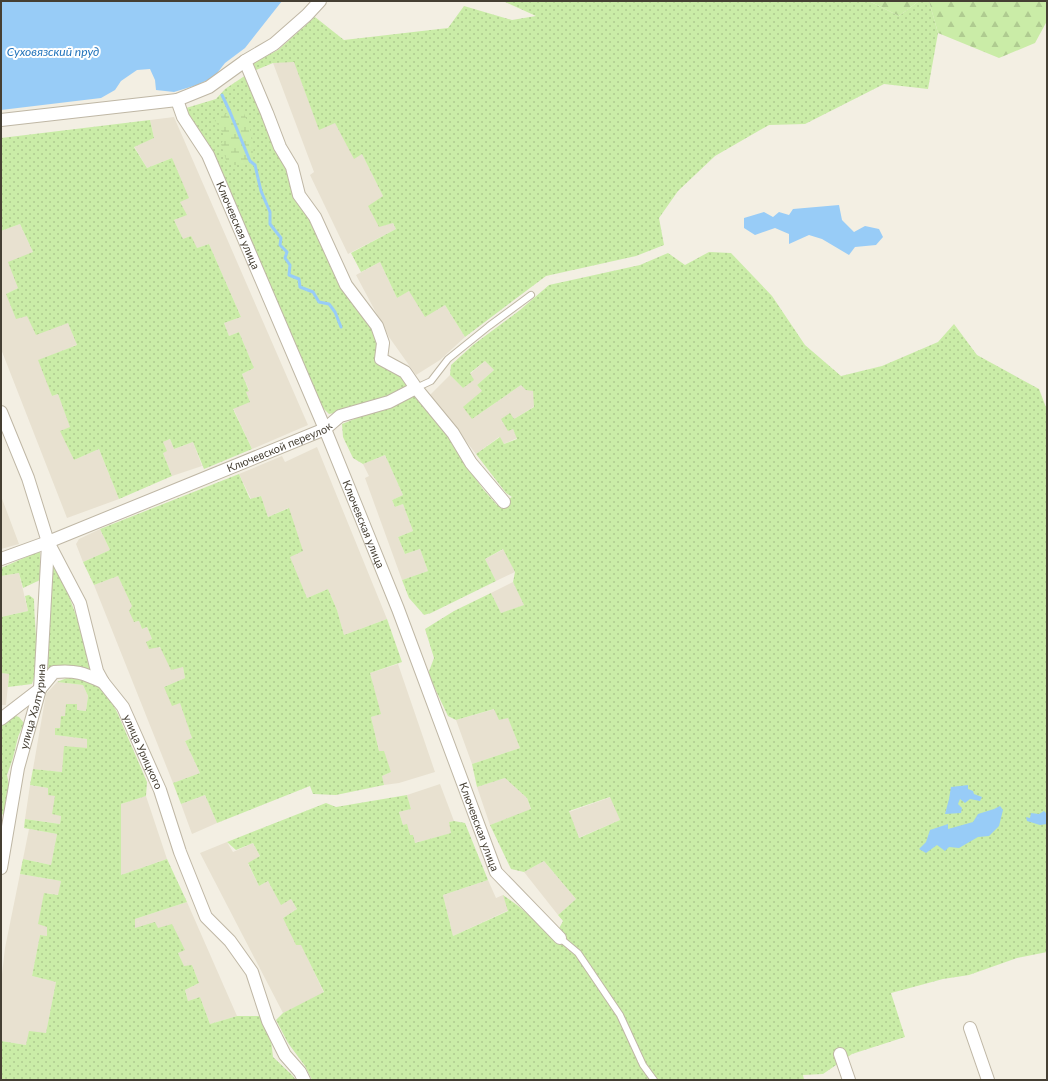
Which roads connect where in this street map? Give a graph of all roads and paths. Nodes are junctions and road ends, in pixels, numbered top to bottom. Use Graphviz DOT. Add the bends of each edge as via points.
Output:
graph roads {
  1 [pos="320,1"];
  2 [pos="245,61"];
  3 [pos="177,100"];
  4 [pos="1,120"];
  5 [pos="531,295"];
  6 [pos="416,388"];
  7 [pos="1,412"];
  8 [pos="325,429"];
  9 [pos="504,502"];
  10 [pos="48,542"];
  11 [pos="1,559"];
  12 [pos="103,682"];
  13 [pos="40,689"];
  14 [pos="1,718"];
  15 [pos="4,833"];
  16 [pos="1,868"];
  17 [pos="560,938"];
  18 [pos="970,1028"];
  19 [pos="840,1054"];
  20 [pos="304,1080"];
  21 [pos="654,1080"];
  22 [pos="849,1080"];
  23 [pos="988,1080"];
  1 -- 2 [label="street" via="274,44"];
  2 -- 3 [label="street" via="209,87"];
  2 -- 6 [label="street" via="280,147 292,167 299,194 315,217 346,285 378,326 383,343 381,359 405,372"];
  3 -- 4 [label="street"];
  3 -- 8 [label="street, Ключевская улица" via="183,117 208,155"];
  5 -- 6 [label="lane, Ключевской переулок" via="448,359 431,381"];
  6 -- 8 [label="street, Ключевской переулок" via="389,402 340,416"];
  6 -- 9 [label="street" via="453,433 471,463"];
  7 -- 10 [label="street, улица Урицкого" via="28,478"];
  8 -- 10 [label="street, Ключевской переулок"];
  8 -- 17 [label="street, Ключевская улица" via="398,609 496,872"];
  10 -- 11 [label="street, Ключевской переулок"];
  10 -- 12 [label="street, улица Урицкого" via="80,603 97,671"];
  10 -- 13 [label="street, улица Халтурина"];
  12 -- 13 [label="street" via="84,673 54,672"];
  12 -- 20 [label="street, улица Урицкого" via="123,707 160,790 180,852 206,917 230,941 252,972 271,1028 284,1055"];
  13 -- 14 [label="street"];
  13 -- 15 [label="street, улица Халтурина" via="18,768"];
  15 -- 16 [label="street, улица Халтурина"];
  17 -- 21 [label="lane" via="578,953 620,1015 643,1065"];
  18 -- 23 [label="street"];
  19 -- 22 [label="street"];
}
